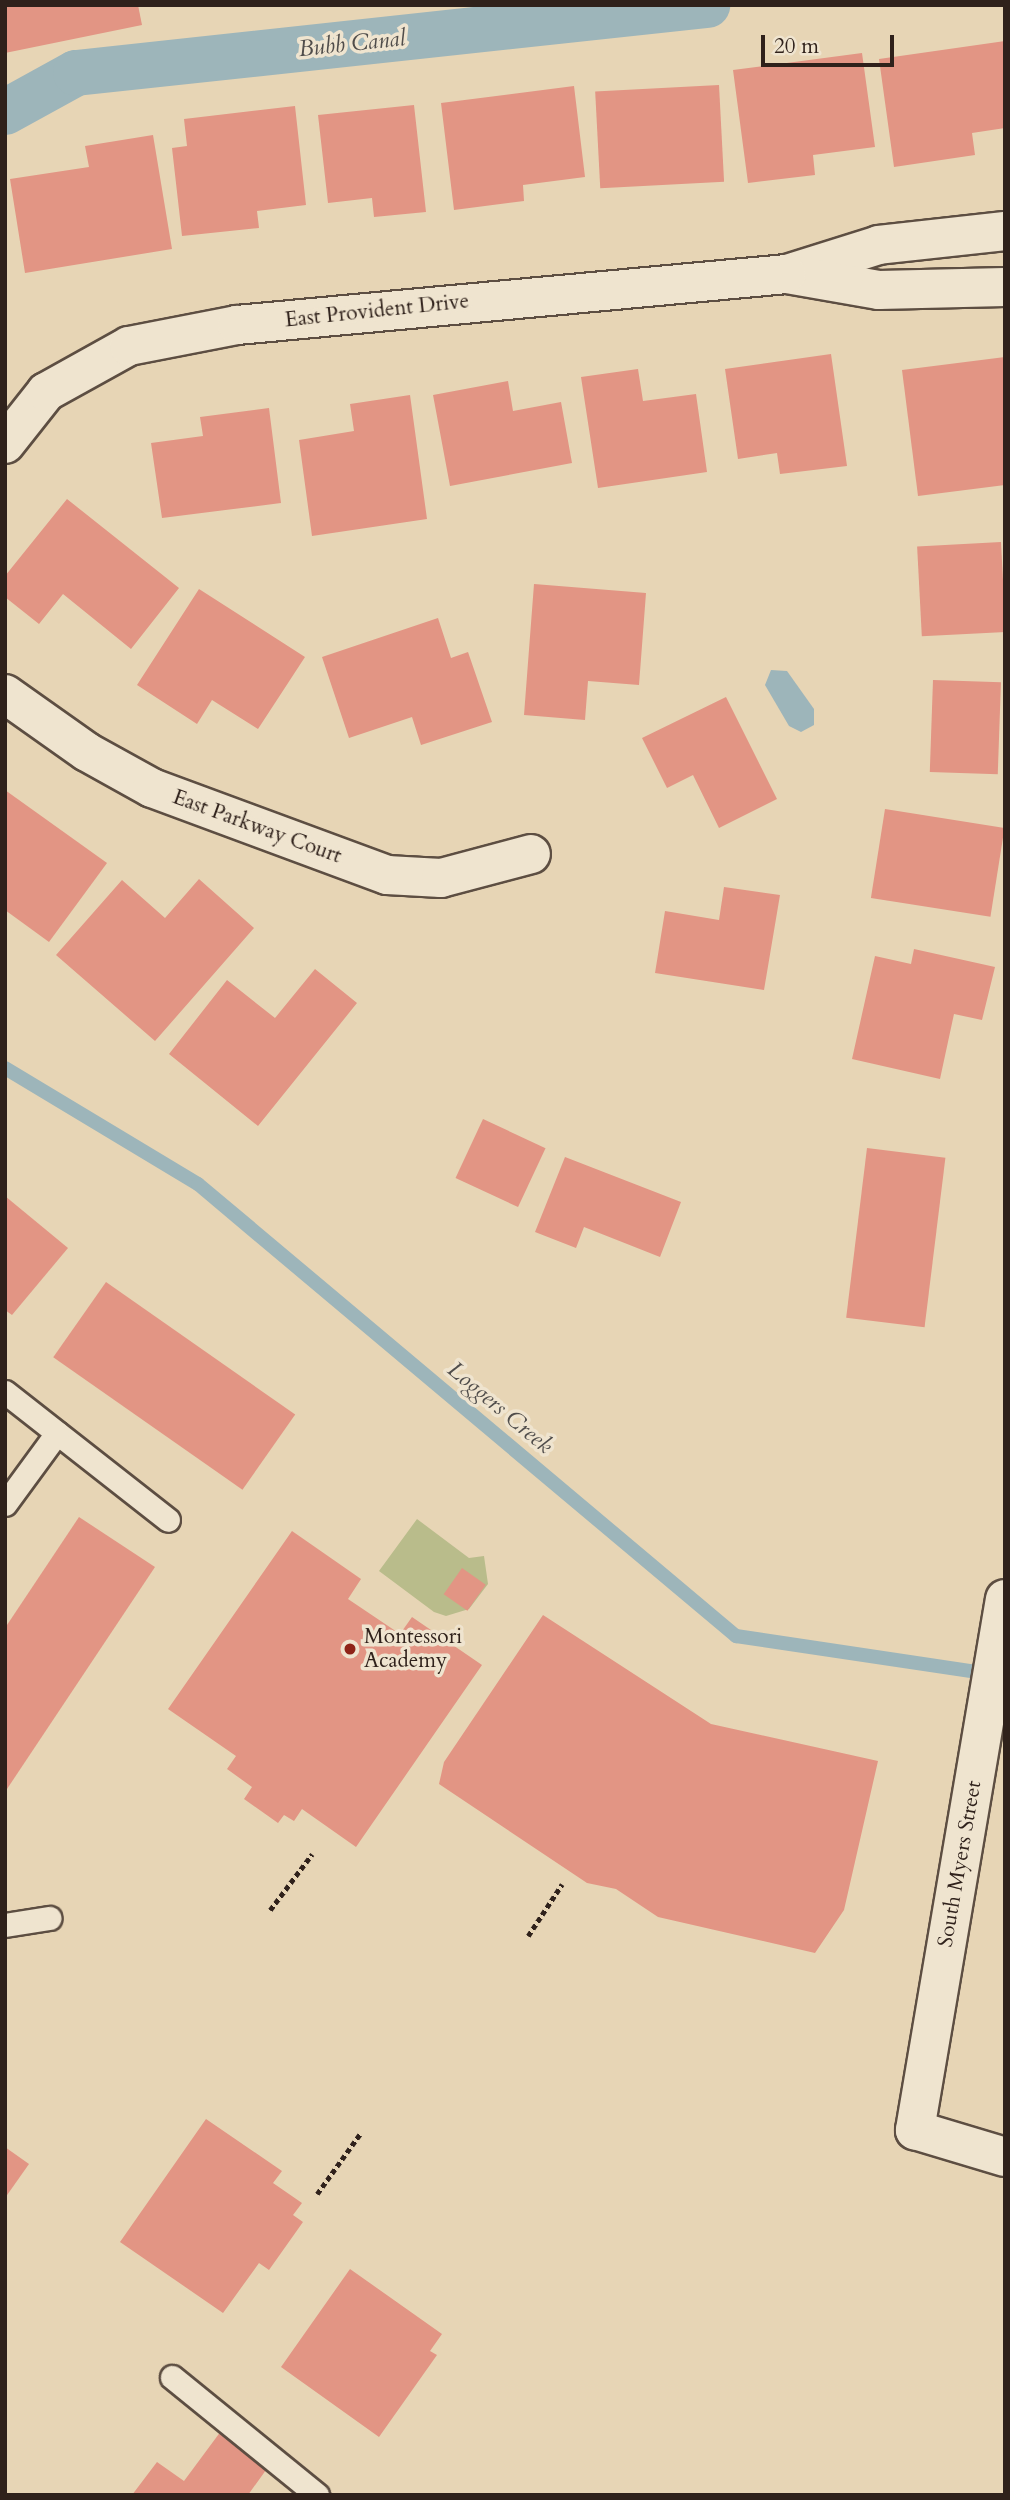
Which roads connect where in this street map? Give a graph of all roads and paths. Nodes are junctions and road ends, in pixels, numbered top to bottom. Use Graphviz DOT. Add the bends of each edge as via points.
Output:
graph roads {
  1 [pos="1005,231"];
  2 [pos="787,274"];
  3 [pos="1005,287"];
  4 [pos="5,444"];
  5 [pos="5,694"];
  6 [pos="531,854"];
  7 [pos="5,1392"];
  8 [pos="57,1433"];
  9 [pos="5,1504"];
  10 [pos="168,1520"];
  11 [pos="1003,1612"];
  12 [pos="312,1854"];
  13 [pos="562,1884"];
  14 [pos="270,1910"];
  15 [pos="49,1918"];
  16 [pos="5,1925"];
  17 [pos="528,1936"];
  18 [pos="360,2134"];
  19 [pos="1005,2157"];
  20 [pos="317,2194"];
  21 [pos="172,2377"];
  22 [pos="317,2495"];
  1 -- 2 [label="street, East Provident Drive" via="879,246"];
  2 -- 3 [label="street, East Provident Drive" via="879,290"];
  2 -- 4 [label="street, East Provident Drive" via="237,325 129,346 46,392"];
  5 -- 6 [label="street, East Parkway Court" via="87,752 152,788 387,875 441,878"];
  7 -- 8 [label="lane"];
  8 -- 9 [label="lane"];
  8 -- 10 [label="lane"];
  11 -- 19 [label="street, South Myers Street" via="915,2130"];
  12 -- 14 [label="path"];
  13 -- 17 [label="path"];
  15 -- 16 [label="lane"];
  18 -- 20 [label="path"];
  21 -- 22 [label="lane"];
}
